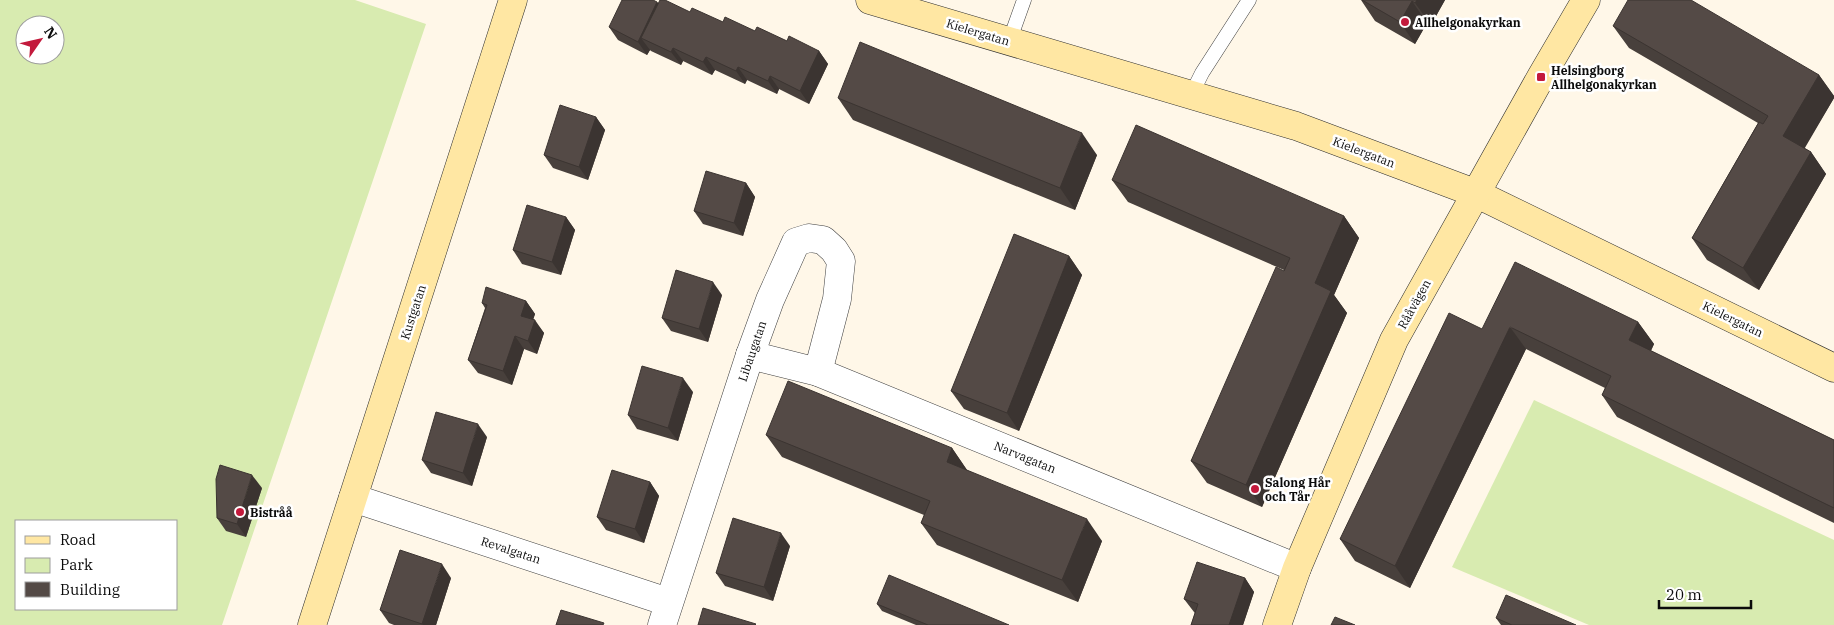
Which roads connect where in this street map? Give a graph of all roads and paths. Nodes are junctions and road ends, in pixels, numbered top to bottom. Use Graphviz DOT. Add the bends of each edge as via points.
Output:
graph roads {
  1 [pos="513,0"];
  2 [pos="870,0"];
  3 [pos="1024,0"];
  4 [pos="1249,0"];
  5 [pos="1586,0"];
  6 [pos="1009,42"];
  7 [pos="1192,96"];
  8 [pos="1475,194"];
  9 [pos="750,354"];
  10 [pos="1834,368"];
  11 [pos="818,372"];
  12 [pos="353,498"];
  13 [pos="1297,568"];
  14 [pos="665,614"];
  15 [pos="312,625"];
  16 [pos="1277,625"];
  1 -- 12 [label="street, Kustgatan"];
  2 -- 6 [label="street, Kielergatan"];
  3 -- 6 [label="lane"];
  4 -- 7 [label="lane" via="1202,73"];
  5 -- 8 [label="street, Rååvägen"];
  6 -- 7 [label="street, Kielergatan"];
  7 -- 8 [label="street, Kielergatan" via="1296,126"];
  8 -- 10 [label="street, Kielergatan"];
  8 -- 13 [label="street, Rååvägen" via="1394,340"];
  9 -- 11 [label="street, Narvagatan"];
  9 -- 11 [label="street, Libaugatan" via="796,242 809,238 823,240 841,261 837,299"];
  9 -- 14 [label="street, Libaugatan"];
  11 -- 13 [label="street, Narvagatan"];
  12 -- 14 [label="street, Revalgatan"];
  12 -- 15 [label="street, Kustgatan"];
  13 -- 16 [label="street, Rååvägen"];
}
